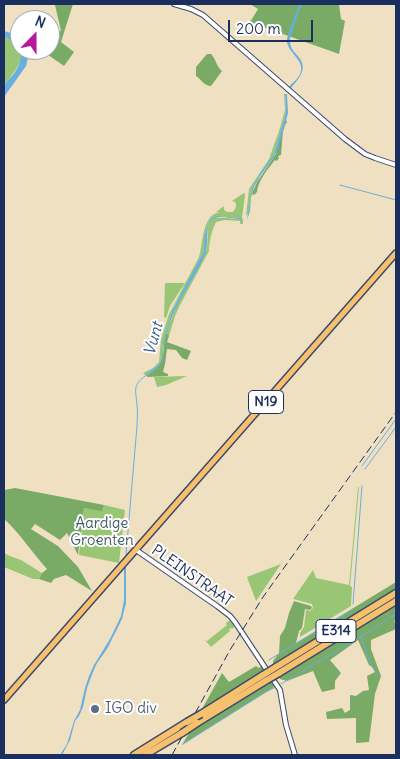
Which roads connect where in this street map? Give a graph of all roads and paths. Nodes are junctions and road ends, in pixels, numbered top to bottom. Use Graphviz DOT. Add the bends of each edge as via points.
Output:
graph roads {
  1 [pos="174,4"];
  2 [pos="396,166"];
  3 [pos="396,253"];
  4 [pos="136,550"];
  5 [pos="396,594"];
  6 [pos="396,601"];
  7 [pos="277,670"];
  8 [pos="265,678"];
  9 [pos="4,700"];
  10 [pos="134,755"];
  11 [pos="145,755"];
  12 [pos="294,755"];
  1 -- 2 [label="street" via="203,15 360,150"];
  3 -- 4 [label="main road, N19"];
  4 -- 9 [label="main road, N19"];
  4 -- 12 [label="street, PLEINSTRAAT" via="235,622 280,688"];
  5 -- 7 [label="highway, E314"];
  6 -- 7 [label="highway, E314"];
  7 -- 8 [label="highway, E314, bridge"];
  8 -- 10 [label="highway, E314, bridge"];
  8 -- 11 [label="highway, E314, bridge"];
}
